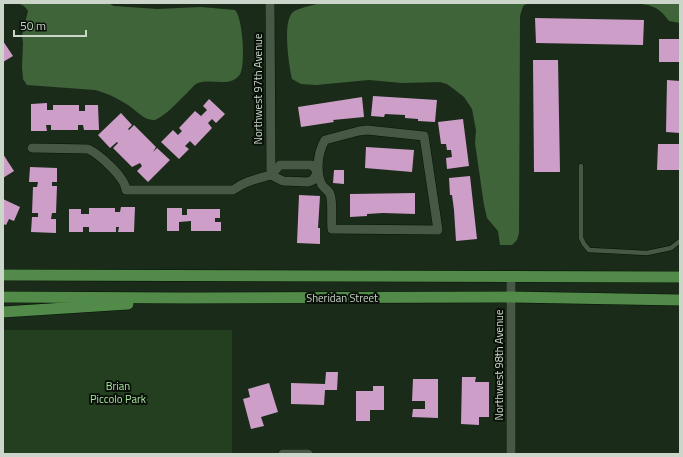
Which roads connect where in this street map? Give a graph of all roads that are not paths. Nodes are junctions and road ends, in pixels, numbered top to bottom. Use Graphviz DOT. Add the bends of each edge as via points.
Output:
graph roads {
  1 [pos="270,3"];
  2 [pos="32,148"];
  3 [pos="581,166"];
  4 [pos="318,172"];
  5 [pos="271,175"];
  6 [pos="680,241"];
  7 [pos="3,275"];
  8 [pos="510,276"];
  9 [pos="680,277"];
  10 [pos="3,297"];
  11 [pos="510,297"];
  12 [pos="186,298"];
  13 [pos="680,300"];
  14 [pos="3,312"];
  15 [pos="283,454"];
  16 [pos="308,454"];
  17 [pos="511,454"];
  1 -- 5 [label="street, Northwest 97th Avenue"];
  2 -- 5 [label="street" via="88,148 96,152 122,179 126,190 233,190 250,180"];
  3 -- 6 [label="lane" via="581,238 589,250 647,253 671,248"];
  4 -- 4 [label="street" via="322,184 330,194 332,229 438,230 424,136 367,130 325,140 322,144"];
  4 -- 5 [label="street" via="313,180 308,182 283,181"];
  4 -- 5 [label="street" via="312,165 280,165"];
  7 -- 8 [label="main road, Sheridan Street"];
  8 -- 9 [label="main road, Sheridan Street"];
  8 -- 11 [label="street, Northwest 98th Avenue"];
  10 -- 12 [label="main road, Sheridan Street"];
  11 -- 12 [label="main road, Sheridan Street"];
  11 -- 13 [label="main road, Sheridan Street"];
  11 -- 17 [label="street, Northwest 98th Avenue"];
  12 -- 14 [label="main road"];
  15 -- 16 [label="street"];
}
